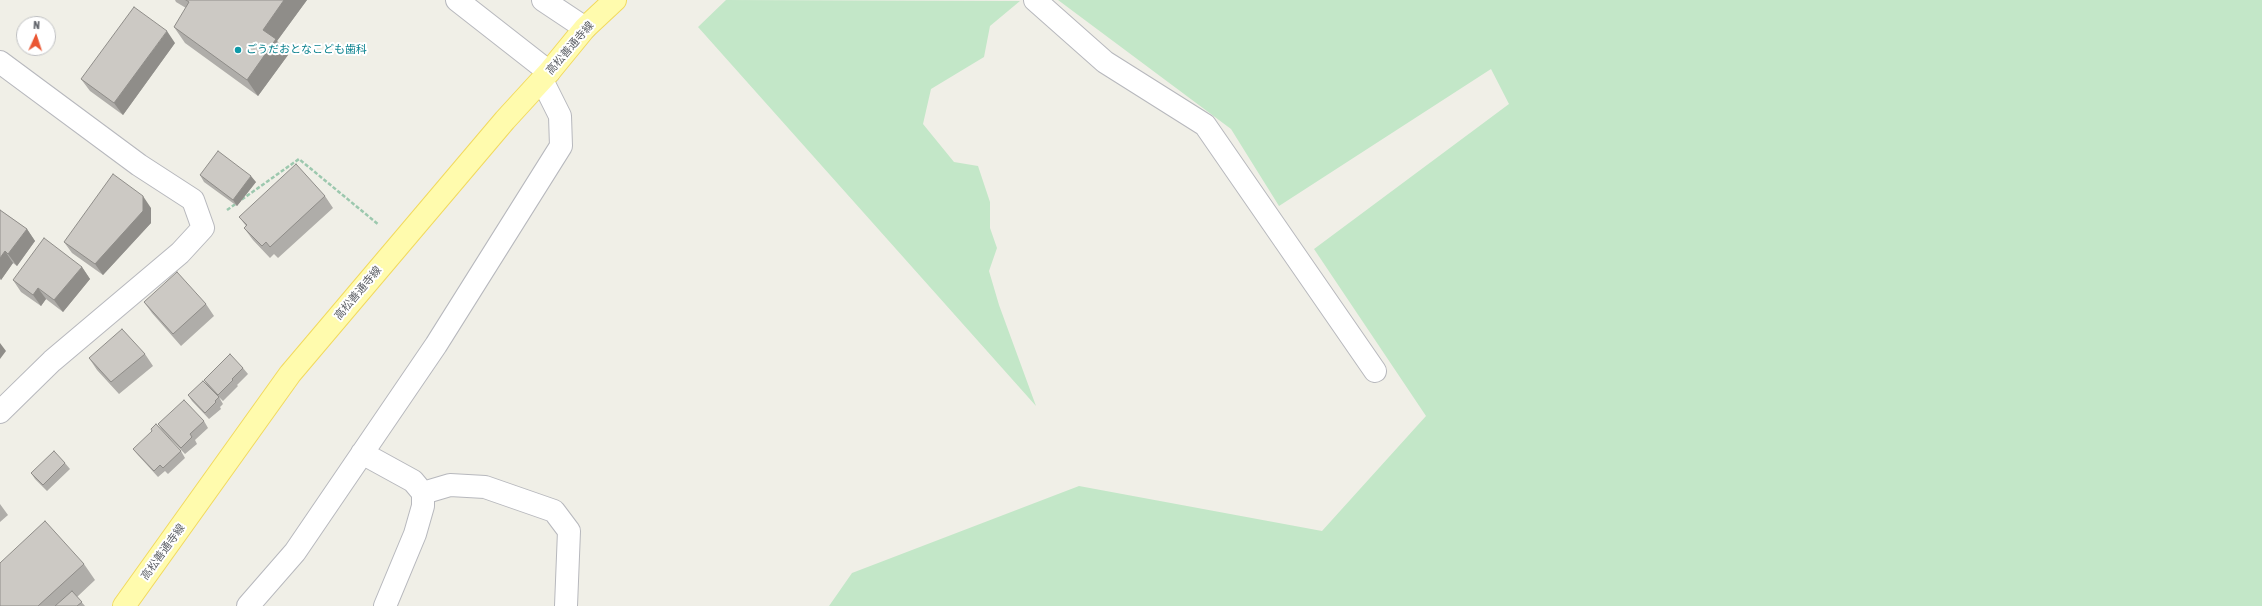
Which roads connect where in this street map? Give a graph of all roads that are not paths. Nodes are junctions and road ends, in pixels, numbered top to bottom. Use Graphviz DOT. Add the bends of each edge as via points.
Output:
graph roads {
  1 [pos="457,0"];
  2 [pos="543,0"];
  3 [pos="615,0"];
  4 [pos="1035,0"];
  5 [pos="586,28"];
  6 [pos="0,62"];
  7 [pos="545,76"];
  8 [pos="1375,371"];
  9 [pos="0,412"];
  10 [pos="362,453"];
  11 [pos="423,493"];
  12 [pos="124,606"];
  13 [pos="248,606"];
  14 [pos="385,606"];
  15 [pos="566,606"];
  1 -- 7 [label="street"];
  2 -- 5 [label="street"];
  3 -- 5 [label="main road, 高松善通寺線"];
  4 -- 8 [label="street" via="1105,62 1205,125"];
  5 -- 7 [label="main road, 高松善通寺線"];
  6 -- 9 [label="street" via="139,165 193,200 202,228 180,253 52,361"];
  7 -- 10 [label="street" via="560,116 562,146 436,345"];
  7 -- 12 [label="main road, 高松善通寺線" via="290,374"];
  10 -- 11 [label="street" via="412,481"];
  10 -- 13 [label="street" via="295,552"];
  11 -- 14 [label="street" via="424,506 415,534"];
  11 -- 15 [label="street" via="450,484 485,488 554,511 569,532"];
}
